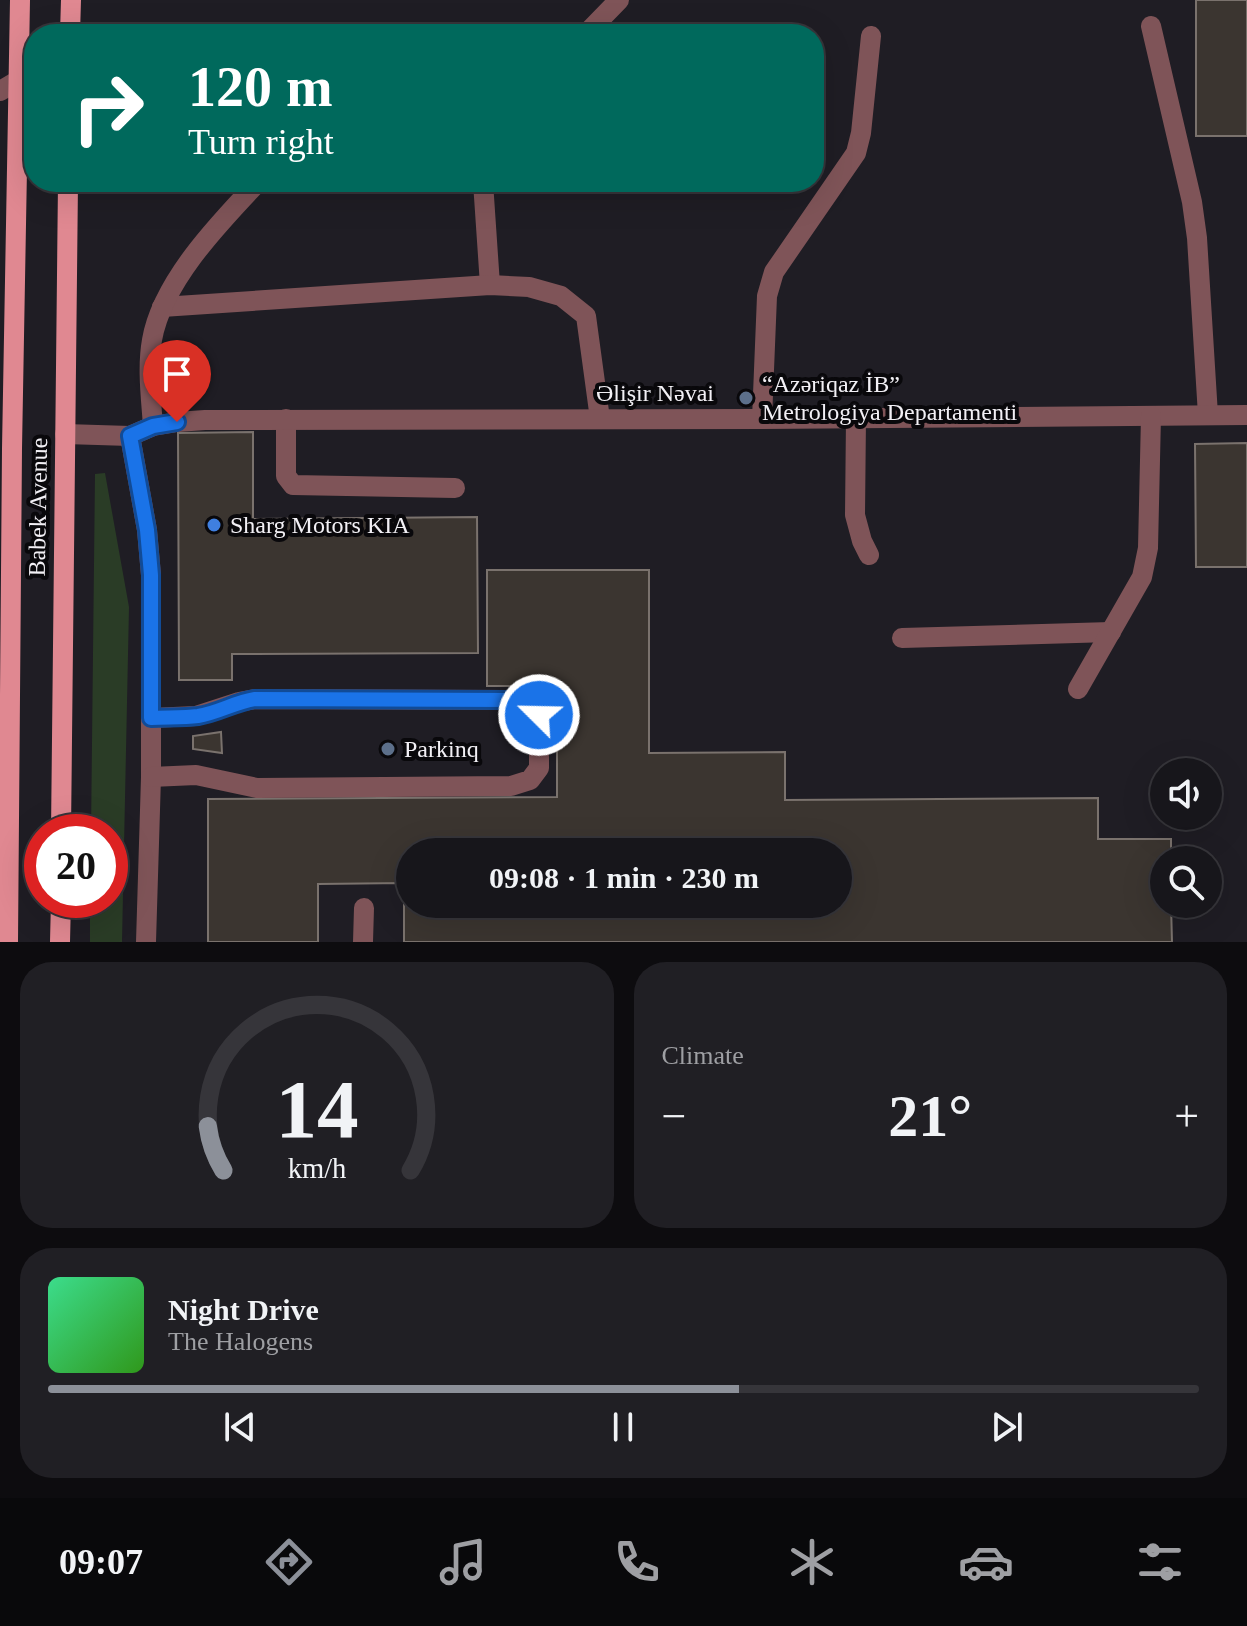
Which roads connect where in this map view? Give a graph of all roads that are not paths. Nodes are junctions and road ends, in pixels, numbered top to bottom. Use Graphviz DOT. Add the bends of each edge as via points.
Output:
graph roads {
  1 [pos="20,0"];
  2 [pos="71,0"];
  3 [pos="619,0"];
  4 [pos="70,24"];
  5 [pos="596,24"];
  6 [pos="1151,26"];
  7 [pos="871,36"];
  8 [pos="19,80"];
  9 [pos="0,91"];
  10 [pos="68,192"];
  11 [pos="249,192"];
  12 [pos="484,192"];
  13 [pos="490,285"];
  14 [pos="162,307"];
  15 [pos="1208,415"];
  16 [pos="1247,415"];
  17 [pos="1151,416"];
  18 [pos="856,418"];
  19 [pos="286,419"];
  20 [pos="600,419"];
  21 [pos="762,419"];
  22 [pos="153,426"];
  23 [pos="65,434"];
  24 [pos="130,436"];
  25 [pos="455,488"];
  26 [pos="6,522"];
  27 [pos="869,555"];
  28 [pos="1111,632"];
  29 [pos="902,638"];
  30 [pos="1078,689"];
  31 [pos="151,718"];
  32 [pos="151,777"];
  33 [pos="61,814"];
  34 [pos="364,908"];
  35 [pos="61,918"];
  36 [pos="8,942"];
  37 [pos="60,942"];
  38 [pos="146,942"];
  39 [pos="363,942"];
  1 -- 8 [label="main road, Babek Avenue"];
  2 -- 4 [label="main road"];
  3 -- 5 [label="street"];
  6 -- 15 [label="street" via="1192,202"];
  7 -- 21 [label="street" via="856,153 774,272 767,296"];
  8 -- 9 [label="street"];
  8 -- 26 [label="main road, Babek Avenue"];
  10 -- 23 [label="main road, Babek Avenue"];
  11 -- 14 [label="street" via="193,255"];
  12 -- 13 [label="street"];
  13 -- 14 [label="street"];
  13 -- 20 [label="street" via="561,296 586,316"];
  14 -- 22 [label="street" via="149,372"];
  15 -- 16 [label="street, Əlişir Nəvai"];
  15 -- 17 [label="street, Əlişir Nəvai"];
  17 -- 18 [label="street, Əlişir Nəvai"];
  17 -- 28 [label="street" via="1148,548 1142,577"];
  18 -- 21 [label="street, Əlişir Nəvai"];
  18 -- 27 [label="street" via="855,515"];
  19 -- 20 [label="street, Əlişir Nəvai"];
  19 -- 22 [label="street, Əlişir Nəvai"];
  19 -- 25 [label="street" via="286,476 293,485"];
  20 -- 21 [label="street, Əlişir Nəvai"];
  22 -- 24 [label="street, Əlişir Nəvai"];
  23 -- 24 [label="street, Əlişir Nəvai"];
  23 -- 33 [label="main road, Babek Avenue"];
  24 -- 31 [label="street" via="151,575"];
  26 -- 36 [label="main road, Babek Avenue"];
  28 -- 29 [label="street"];
  28 -- 30 [label="street"];
  31 -- 32 [label="street"];
  31 -- 32 [label="street" via="196,716 255,699 513,700 530,705 539,715 539,768 530,780 511,786 257,788 196,775"];
  32 -- 38 [label="street"];
  34 -- 39 [label="street"];
  35 -- 37 [label="main road"];
}
